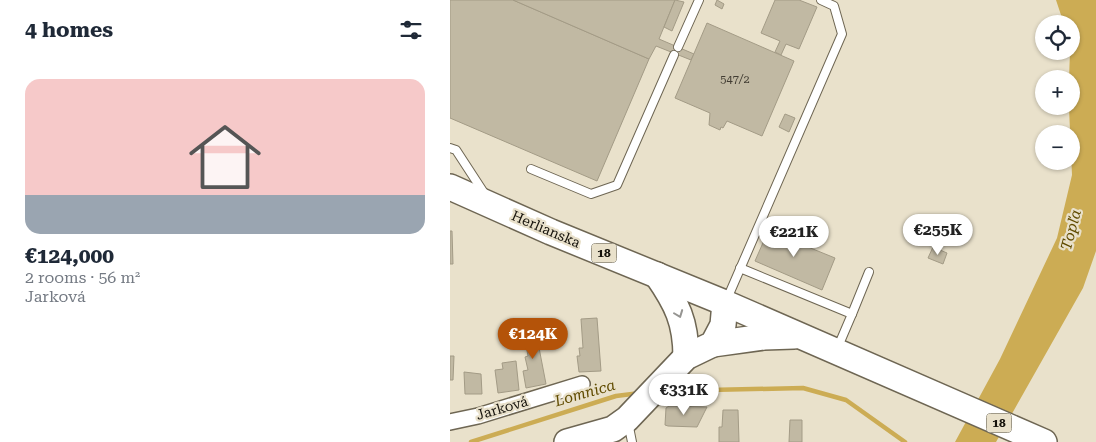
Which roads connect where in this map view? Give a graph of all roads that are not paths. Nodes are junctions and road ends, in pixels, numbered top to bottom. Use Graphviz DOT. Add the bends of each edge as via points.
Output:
graph roads {
  1 [pos="698,0"];
  2 [pos="821,0"];
  3 [pos="678,47"];
  4 [pos="674,55"];
  5 [pos="450,148"];
  6 [pos="530,169"];
  7 [pos="450,187"];
  8 [pos="492,206"];
  9 [pos="740,268"];
  10 [pos="869,272"];
  11 [pos="657,275"];
  12 [pos="725,303"];
  13 [pos="852,314"];
  14 [pos="799,336"];
  15 [pos="713,344"];
  16 [pos="836,352"];
  17 [pos="686,357"];
  18 [pos="582,384"];
  19 [pos="450,422"];
  20 [pos="630,431"];
  21 [pos="584,440"];
  22 [pos="1044,442"];
  1 -- 3 [label="lane"];
  2 -- 9 [label="lane" via="834,6 842,34"];
  4 -- 6 [label="lane" via="617,185 591,194"];
  5 -- 8 [label="lane" via="456,150"];
  7 -- 8 [label="main road, Herlianska / 18"];
  8 -- 11 [label="main road, Herlianska / 18"];
  9 -- 12 [label="lane"];
  9 -- 13 [label="lane"];
  10 -- 13 [label="lane"];
  11 -- 12 [label="main road, Herlianska / 18"];
  11 -- 17 [label="main road, one-way" via="680,314 686,335"];
  12 -- 14 [label="main road, 18"];
  12 -- 15 [label="main road" via="723,326"];
  12 -- 17 [label="main road" via="692,342"];
  13 -- 16 [label="lane"];
  14 -- 15 [label="main road"];
  14 -- 16 [label="main road, 18"];
  15 -- 17 [label="main road"];
  16 -- 22 [label="main road, 18"];
  17 -- 20 [label="main road" via="665,380"];
  18 -- 19 [label="street, Jarková"];
  20 -- 21 [label="main road" via="613,428"];
}
